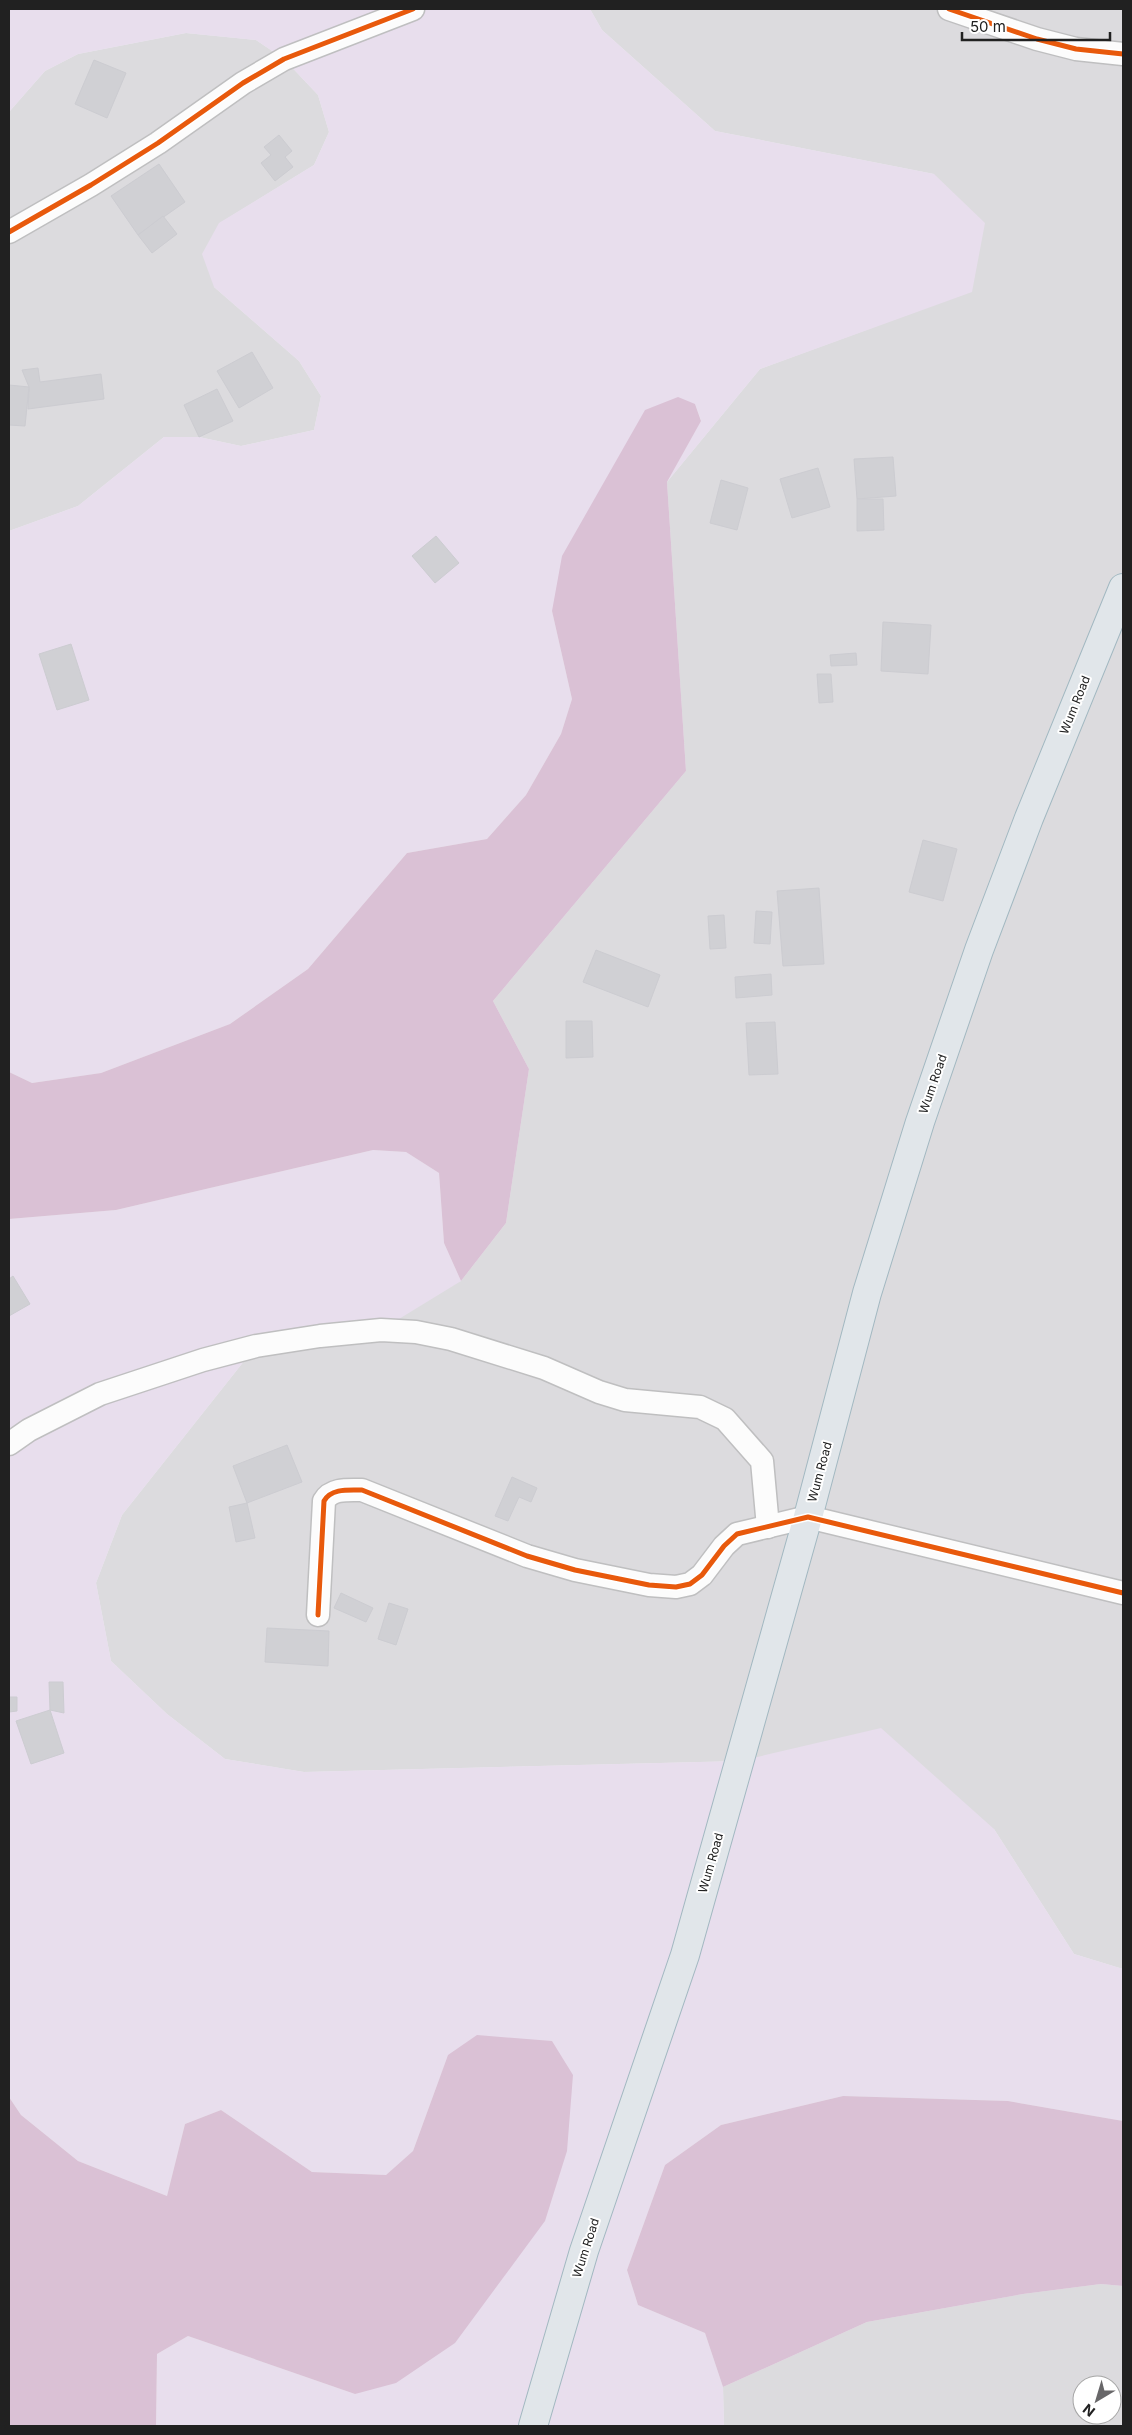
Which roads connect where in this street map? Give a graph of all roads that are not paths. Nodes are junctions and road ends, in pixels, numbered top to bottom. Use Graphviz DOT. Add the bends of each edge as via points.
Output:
graph roads {
  1 [pos="414,9"];
  2 [pos="950,9"];
  3 [pos="1123,54"];
  4 [pos="9,232"];
  5 [pos="1123,588"];
  6 [pos="9,1444"];
  7 [pos="808,1518"];
  8 [pos="768,1527"];
  9 [pos="1123,1593"];
  10 [pos="318,1615"];
  11 [pos="533,2426"];
  1 -- 4 [label="street" via="284,59 243,83 150,148"];
  2 -- 3 [label="street" via="1036,39 1076,49"];
  5 -- 7 [label="highway, Wum Road" via="1012,862 920,1122 867,1293"];
  6 -- 8 [label="street" via="28,1430 100,1394 203,1360 256,1346 320,1336 381,1330 416,1332 451,1339 544,1368 616,1397 700,1408 725,1419 762,1461"];
  7 -- 8 [label="street"];
  7 -- 9 [label="street"];
  7 -- 11 [label="highway, Wum Road" via="685,1955 584,2251"];
  8 -- 10 [label="street" via="737,1534 702,1575 690,1584 676,1587 649,1585 575,1570 527,1556 362,1490 344,1490 331,1494 324,1501"];
}
